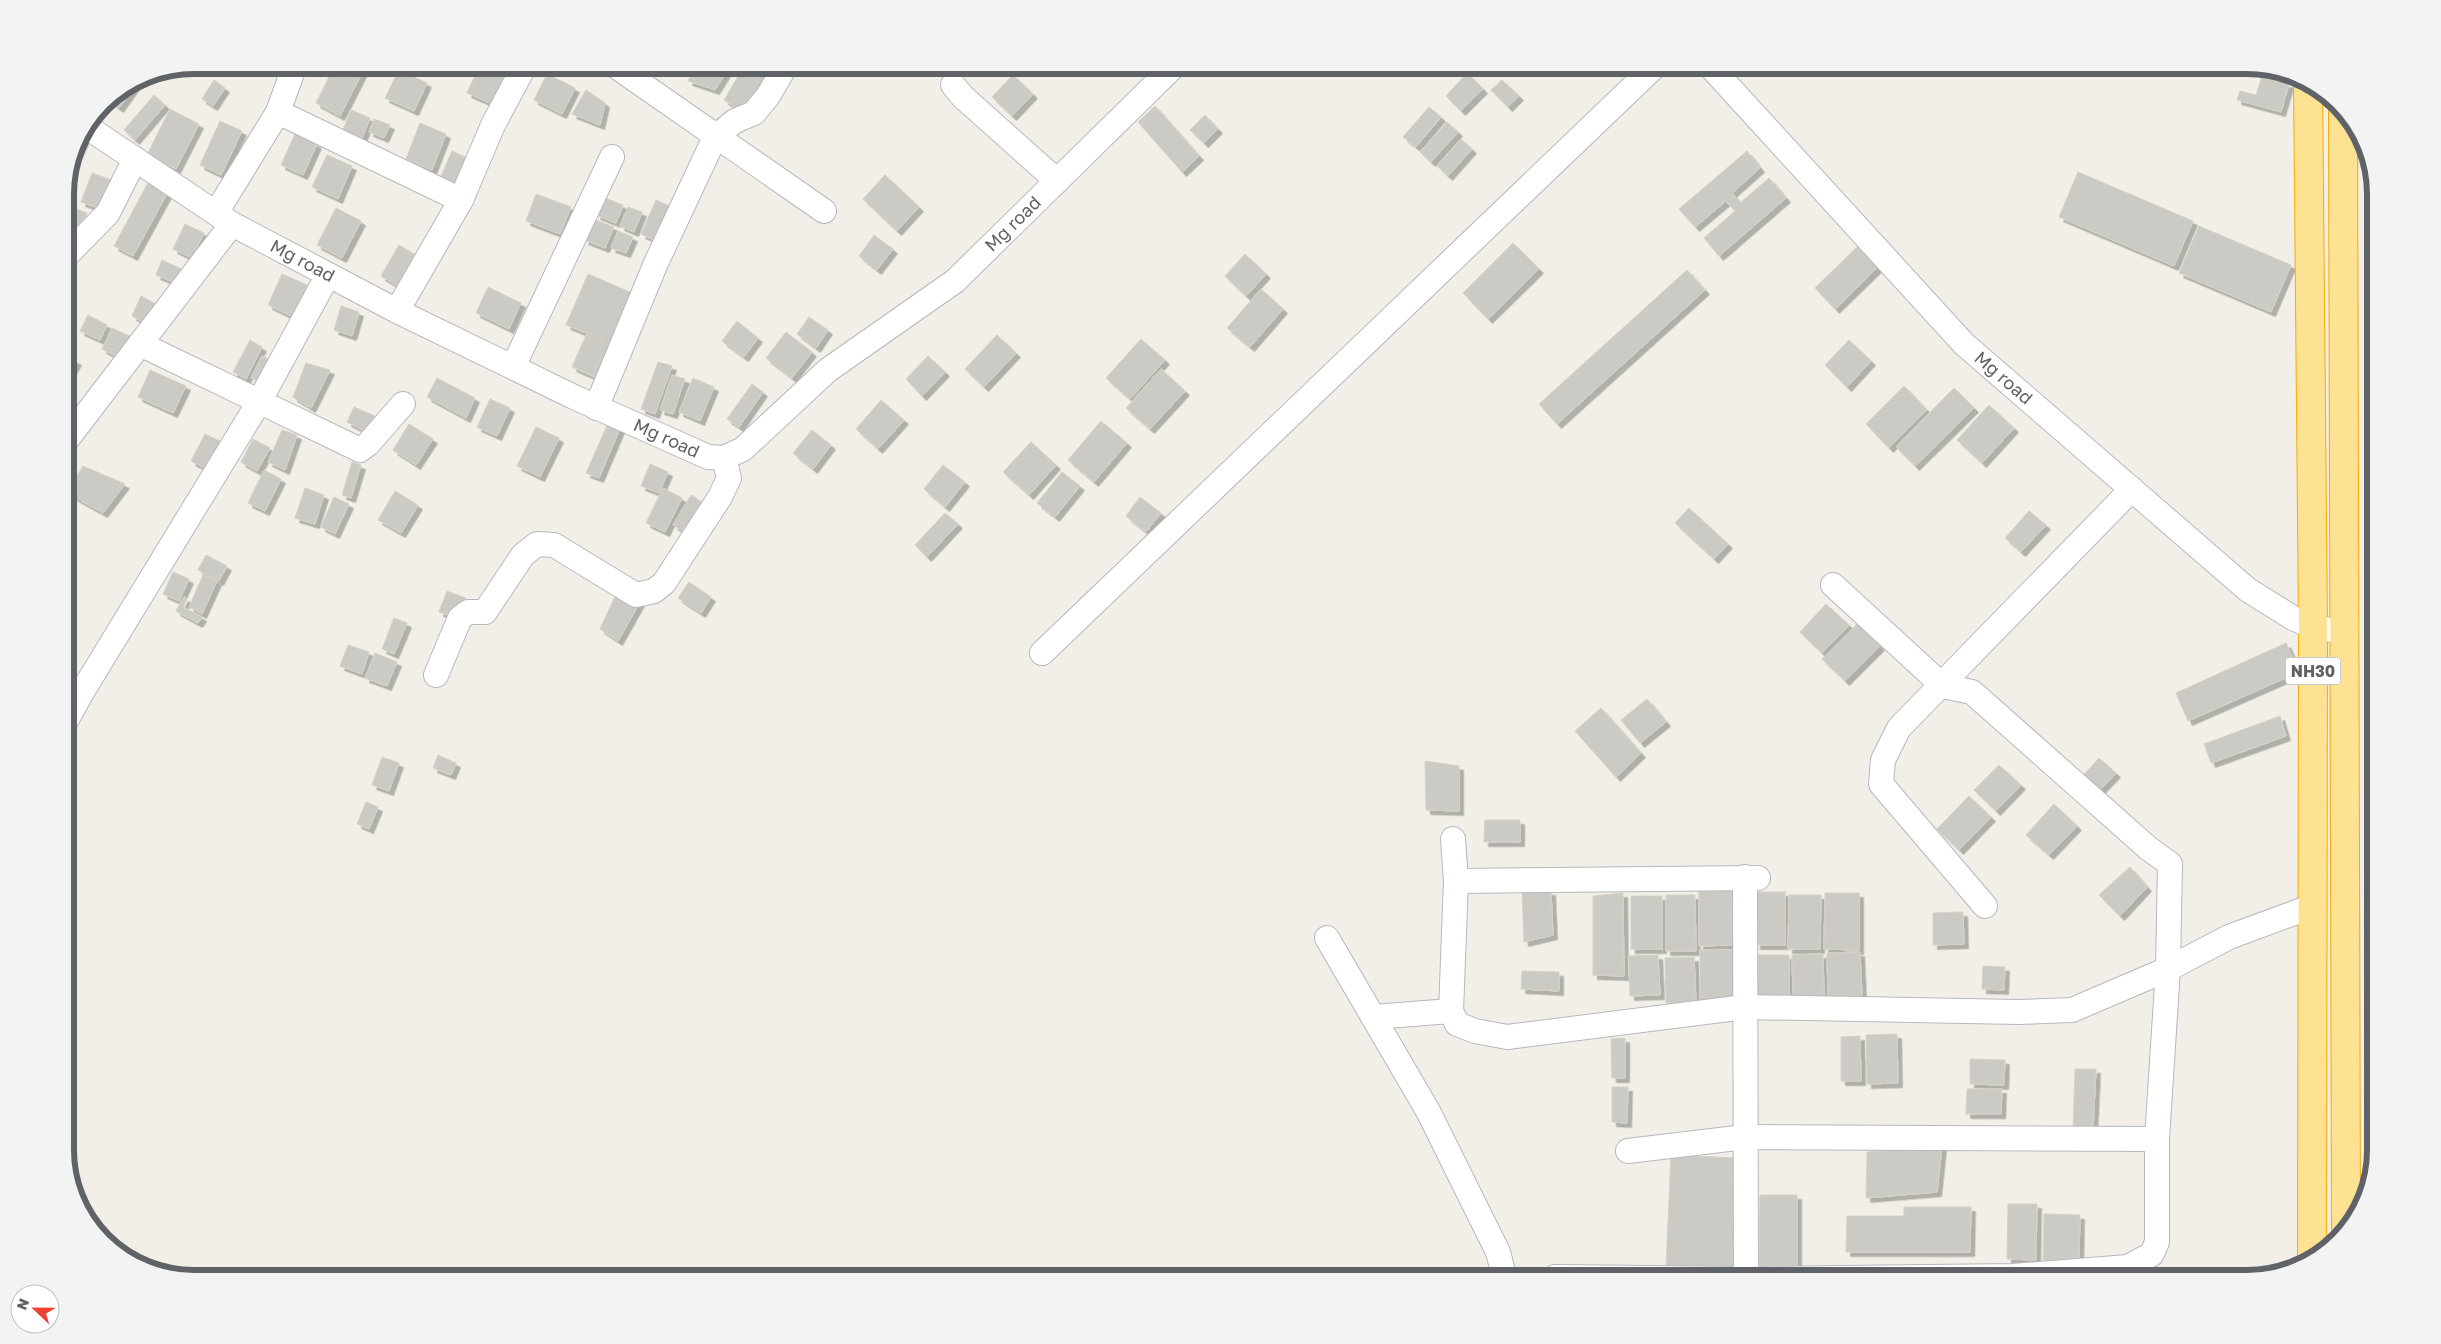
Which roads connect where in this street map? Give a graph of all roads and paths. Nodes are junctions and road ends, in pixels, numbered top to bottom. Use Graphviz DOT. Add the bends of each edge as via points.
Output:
graph roads {
  1 [pos="292,74"];
  2 [pos="520,74"];
  3 [pos="627,74"];
  4 [pos="781,74"];
  5 [pos="1166,74"];
  6 [pos="1647,74"];
  7 [pos="1717,74"];
  8 [pos="953,85"];
  9 [pos="2308,90"];
  10 [pos="278,112"];
  11 [pos="2343,122"];
  12 [pos="93,128"];
  13 [pos="715,137"];
  14 [pos="612,157"];
  15 [pos="135,159"];
  16 [pos="1057,181"];
  17 [pos="461,200"];
  18 [pos="824,211"];
  19 [pos="224,218"];
  20 [pos="74,248"];
  21 [pos="328,275"];
  22 [pos="397,311"];
  23 [pos="140,344"];
  24 [pos="513,367"];
  25 [pos="259,402"];
  26 [pos="402,404"];
  27 [pos="596,408"];
  28 [pos="74,430"];
  29 [pos="724,458"];
  30 [pos="2132,489"];
  31 [pos="1834,585"];
  32 [pos="2313,627"];
  33 [pos="2344,632"];
  34 [pos="1042,653"];
  35 [pos="436,675"];
  36 [pos="1943,686"];
  37 [pos="74,707"];
  38 [pos="1453,839"];
  39 [pos="1456,880"];
  40 [pos="1985,906"];
  41 [pos="2312,906"];
  42 [pos="1327,938"];
  43 [pos="2168,968"];
  44 [pos="1745,1007"];
  45 [pos="1451,1011"];
  46 [pos="1373,1017"];
  47 [pos="1745,1138"];
  48 [pos="2157,1139"];
  49 [pos="1628,1151"];
  50 [pos="2346,1218"];
  51 [pos="2312,1251"];
  52 [pos="1502,1270"];
  53 [pos="1746,1270"];
  54 [pos="2089,1270"];
  1 -- 10 [label="street"];
  2 -- 17 [label="street" via="493,125"];
  3 -- 13 [label="street"];
  4 -- 13 [label="street" via="754,113 735,121"];
  5 -- 16 [label="street, Mg road"];
  6 -- 34 [label="street"];
  7 -- 30 [label="street, Mg road" via="1964,344"];
  8 -- 16 [label="street"];
  9 -- 32 [label="highway, NH30"];
  10 -- 17 [label="street"];
  10 -- 19 [label="street"];
  11 -- 33 [label="highway, NH30"];
  12 -- 15 [label="street, Mg road"];
  13 -- 18 [label="street"];
  13 -- 27 [label="street" via="656,263"];
  14 -- 24 [label="street"];
  15 -- 19 [label="street, Mg road"];
  15 -- 20 [label="street" via="108,213"];
  16 -- 29 [label="street, Mg road" via="955,281 828,370 743,450"];
  17 -- 22 [label="street"];
  19 -- 21 [label="street, Mg road"];
  19 -- 23 [label="street"];
  21 -- 22 [label="street, Mg road"];
  21 -- 25 [label="street"];
  22 -- 24 [label="street, Mg road"];
  23 -- 25 [label="street"];
  23 -- 28 [label="street"];
  24 -- 27 [label="street, Mg road"];
  25 -- 26 [label="street" via="360,450"];
  25 -- 37 [label="street"];
  27 -- 29 [label="street, Mg road" via="708,457"];
  29 -- 35 [label="street" via="730,478 664,583 654,591 636,595 554,545 537,544 523,555 485,612 468,612 460,618"];
  30 -- 32 [label="street, Mg road" via="2248,590"];
  30 -- 36 [label="street"];
  31 -- 36 [label="street"];
  32 -- 33 [label="street, Mg road"];
  32 -- 41 [label="highway, NH30"];
  33 -- 50 [label="highway, NH30"];
  36 -- 40 [label="street" via="1899,728 1883,760 1881,784"];
  36 -- 43 [label="street" via="1972,692 2170,864"];
  38 -- 39 [label="street"];
  39 -- 44 [label="street" via="1752,878"];
  39 -- 45 [label="street"];
  41 -- 43 [label="street" via="2229,937"];
  41 -- 51 [label="highway, NH30"];
  42 -- 46 [label="street"];
  43 -- 44 [label="street" via="2072,1010"];
  43 -- 48 [label="street"];
  44 -- 45 [label="street" via="1507,1037 1457,1024"];
  44 -- 47 [label="street"];
  45 -- 46 [label="street"];
  46 -- 52 [label="street" via="1428,1111 1498,1252"];
  47 -- 48 [label="street"];
  47 -- 49 [label="street"];
  47 -- 53 [label="street"];
  48 -- 54 [label="street" via="2157,1242 2152,1254 2128,1267"];
}
